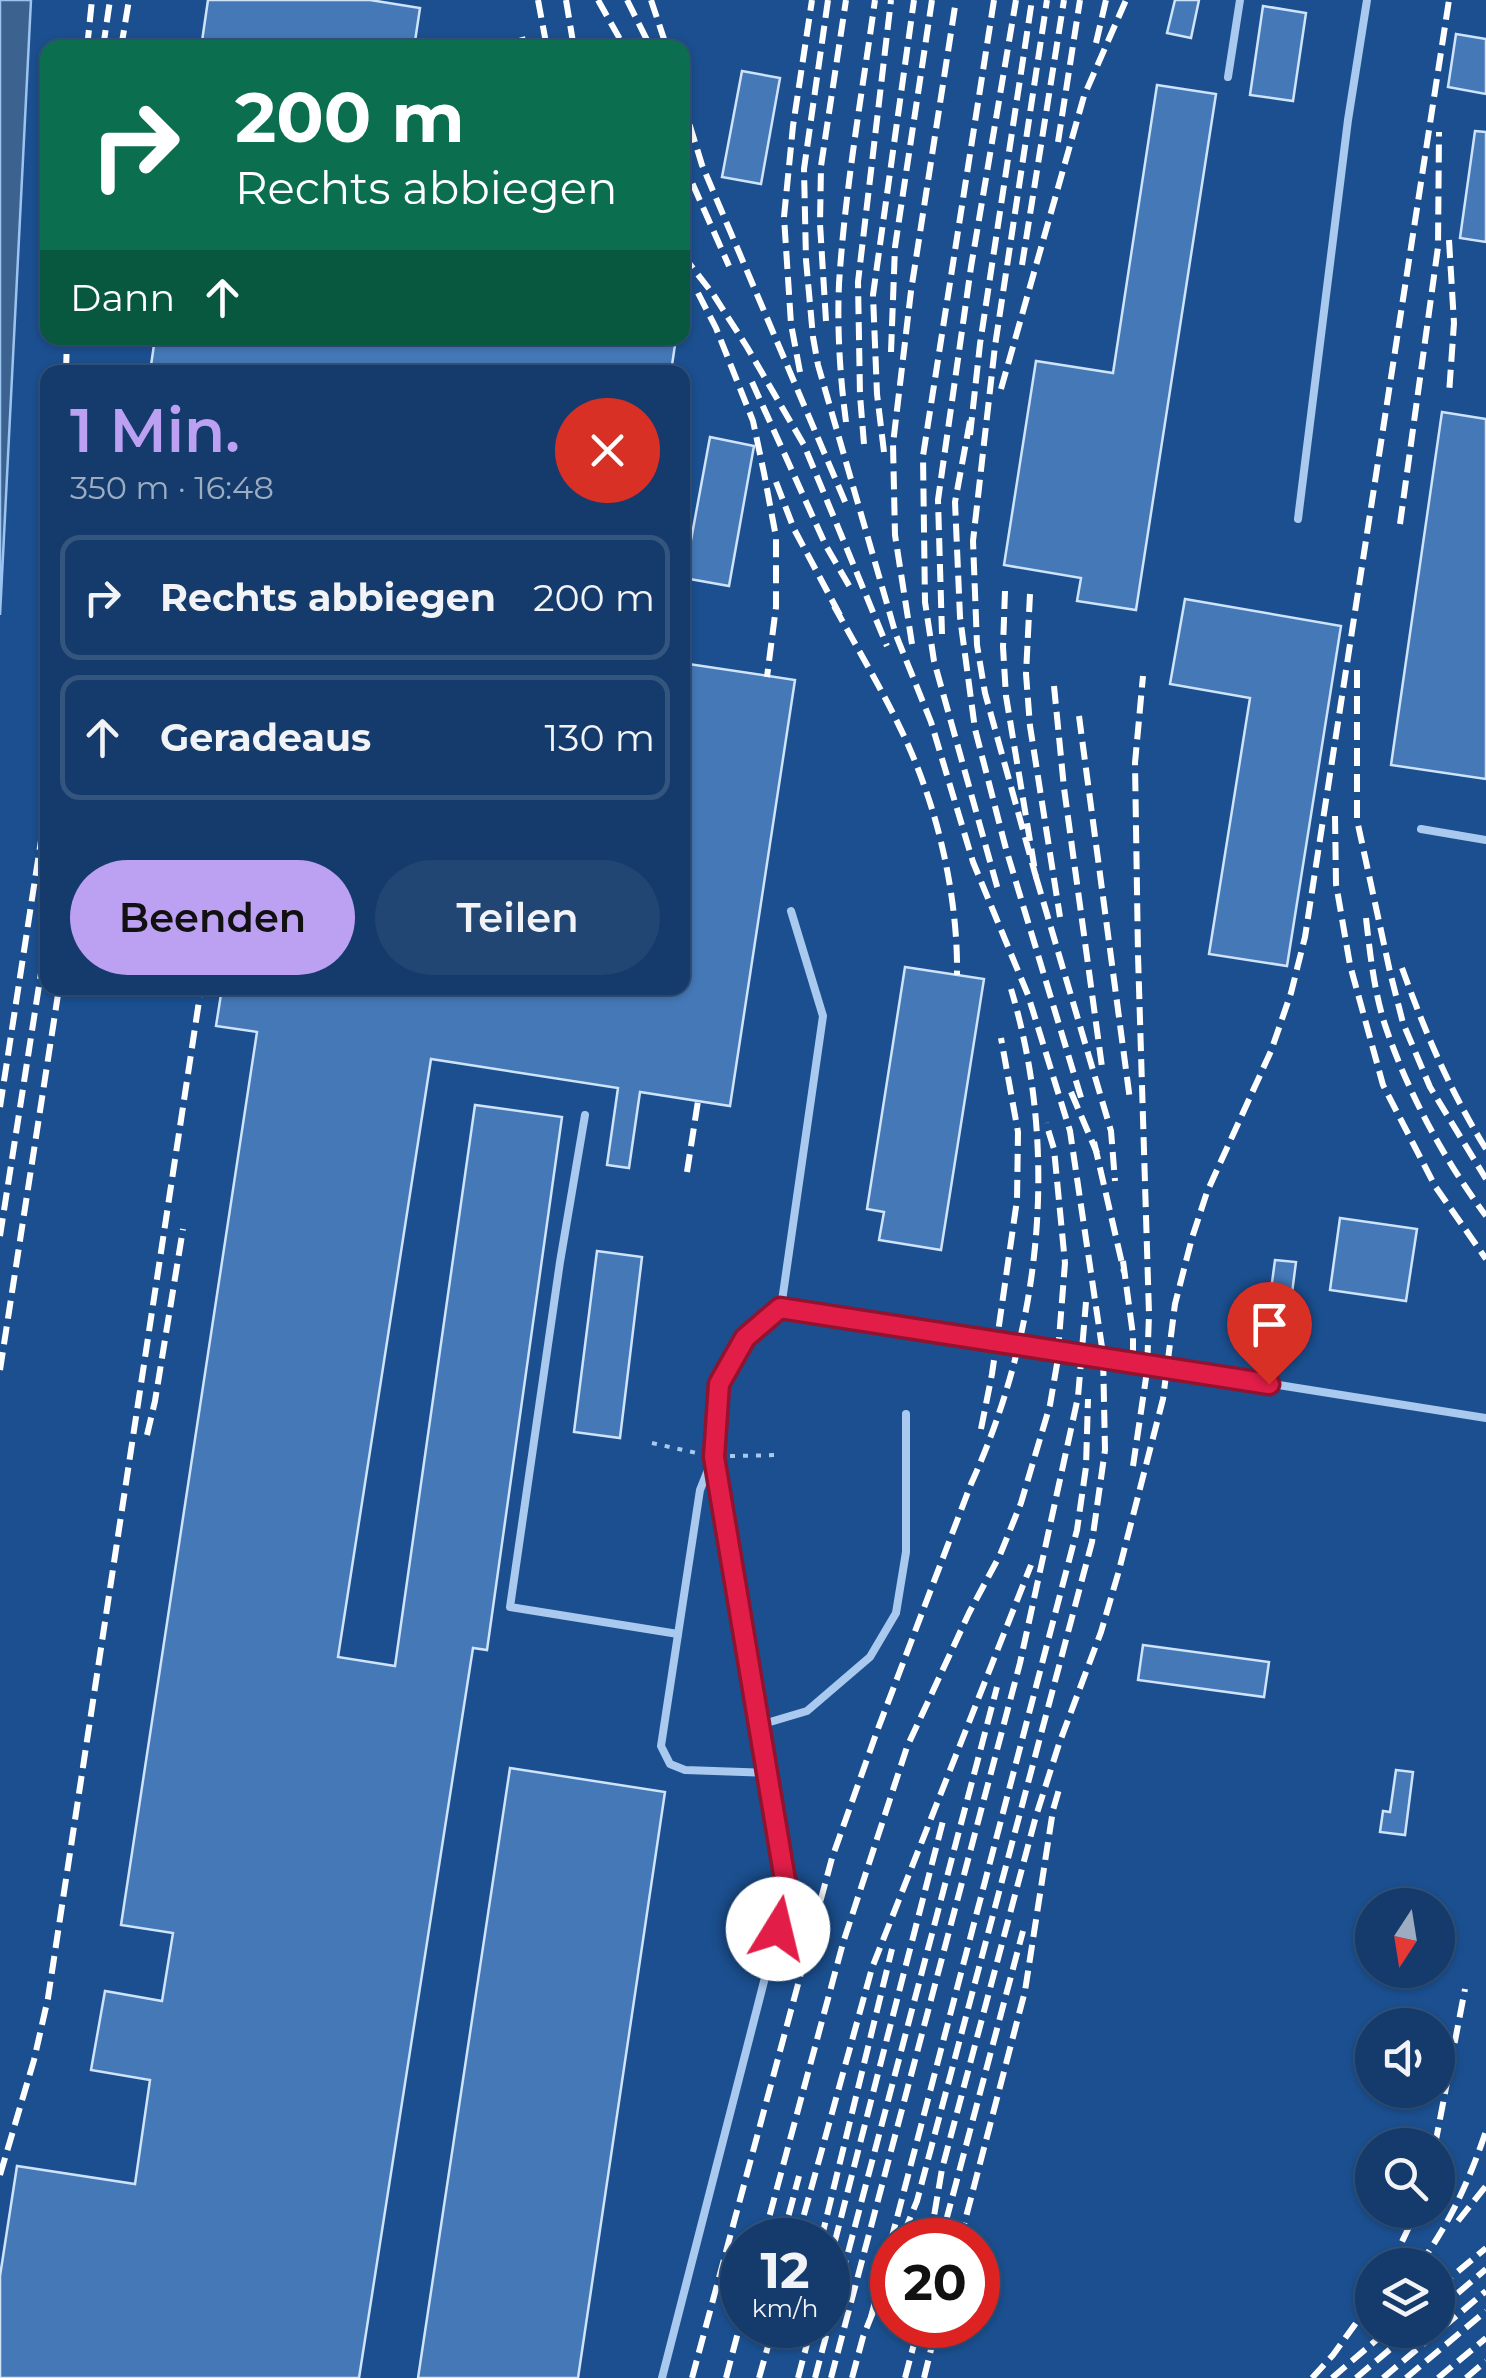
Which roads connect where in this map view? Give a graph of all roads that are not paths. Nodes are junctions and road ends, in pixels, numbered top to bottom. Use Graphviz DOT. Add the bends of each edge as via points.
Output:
graph roads {
  1 [pos="1240,0"];
  2 [pos="1368,0"];
  3 [pos="1228,77"];
  4 [pos="1298,519"];
  5 [pos="1421,829"];
  6 [pos="1486,840"];
  7 [pos="790,911"];
  8 [pos="585,1115"];
  9 [pos="780,1308"];
  10 [pos="906,1414"];
  11 [pos="1486,1418"];
  12 [pos="714,1457"];
  13 [pos="678,1634"];
  14 [pos="760,1725"];
  15 [pos="768,1774"];
  16 [pos="662,2378"];
  1 -- 3 [label="lane"];
  2 -- 4 [label="lane"];
  5 -- 6 [label="lane"];
  7 -- 9 [label="lane" via="823,1016"];
  8 -- 13 [label="lane" via="510,1607"];
  9 -- 11 [label="lane, bridge"];
  9 -- 12 [label="lane" via="745,1338 719,1384"];
  10 -- 14 [label="lane" via="906,1552 896,1613 870,1657 807,1712"];
  12 -- 13 [label="lane" via="700,1490"];
  12 -- 14 [label="lane"];
  13 -- 15 [label="lane" via="661,1746 670,1764"];
  14 -- 15 [label="lane"];
  15 -- 16 [label="lane" via="787,1892"];
}
